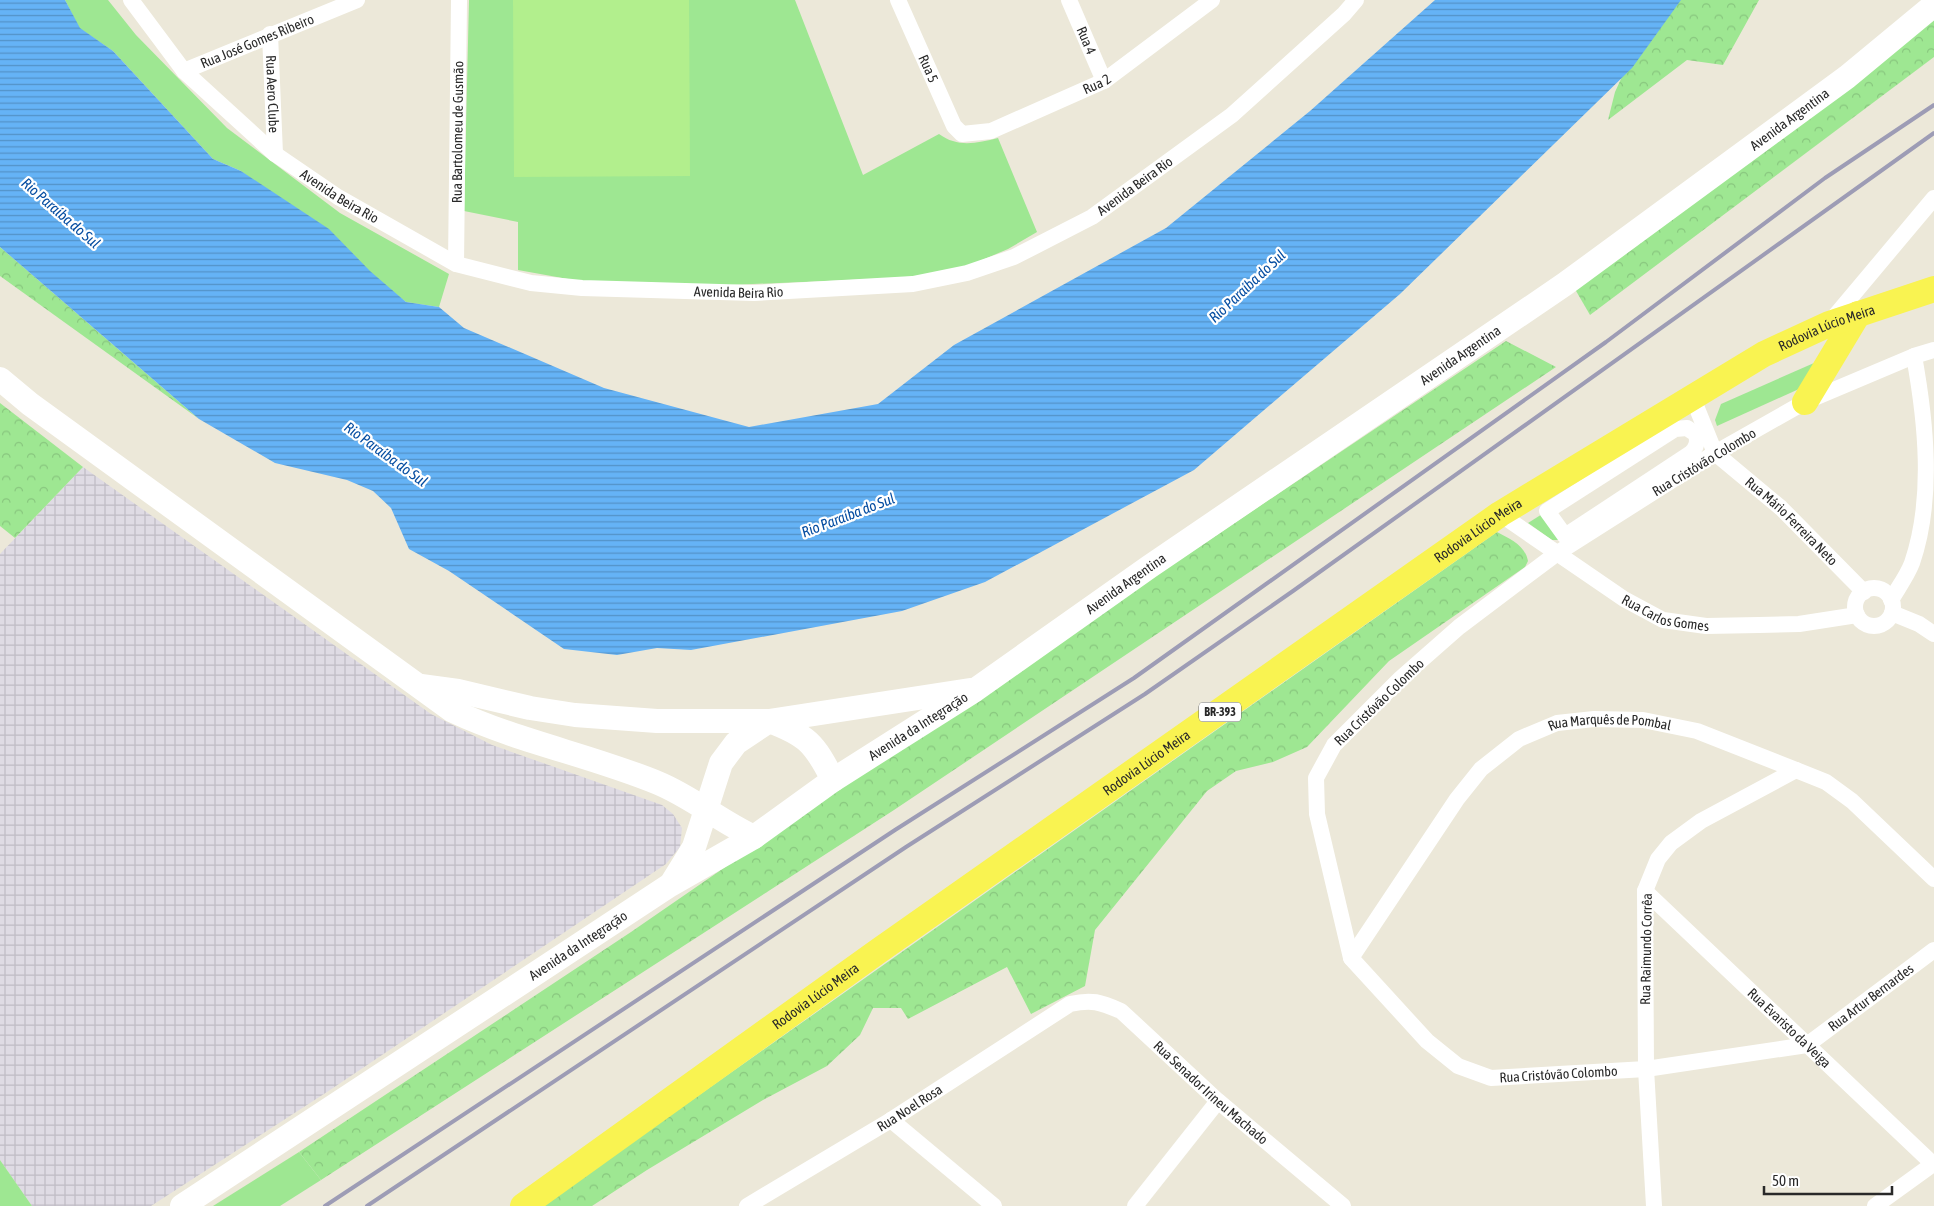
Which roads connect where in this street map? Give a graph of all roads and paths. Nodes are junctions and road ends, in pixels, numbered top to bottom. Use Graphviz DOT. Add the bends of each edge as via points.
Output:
graph roads {
  1 [pos="130,0"];
  2 [pos="356,0"];
  3 [pos="459,0"];
  4 [pos="898,0"];
  5 [pos="1069,0"];
  6 [pos="1212,0"];
  7 [pos="1356,0"];
  8 [pos="1934,5"];
  9 [pos="270,34"];
  10 [pos="184,71"];
  11 [pos="1104,81"];
  12 [pos="962,134"];
  13 [pos="275,154"];
  14 [pos="1934,198"];
  15 [pos="456,264"];
  16 [pos="1934,289"];
  17 [pos="1858,314"];
  18 [pos="1829,324"];
  19 [pos="1934,350"];
  20 [pos="1914,356"];
  21 [pos="0,380"];
  22 [pos="1692,396"];
  23 [pos="1805,402"];
  24 [pos="1715,453"];
  25 [pos="1547,511"];
  26 [pos="1500,514"];
  27 [pos="1556,554"];
  28 [pos="1864,592"];
  29 [pos="1892,606"];
  30 [pos="1857,615"];
  31 [pos="1934,634"];
  32 [pos="419,686"];
  33 [pos="975,690"];
  34 [pos="769,721"];
  35 [pos="1796,770"];
  36 [pos="833,780"];
  37 [pos="707,809"];
  38 [pos="754,837"];
  39 [pos="1934,878"];
  40 [pos="670,885"];
  41 [pos="1645,891"];
  42 [pos="1934,950"];
  43 [pos="1351,958"];
  44 [pos="1070,1004"];
  45 [pos="1807,1045"];
  46 [pos="1646,1070"];
  47 [pos="1218,1100"];
  48 [pos="890,1120"];
  49 [pos="1934,1165"];
  50 [pos="527,1202"];
  51 [pos="182,1206"];
  52 [pos="747,1206"];
  53 [pos="994,1206"];
  54 [pos="1135,1206"];
  55 [pos="1343,1206"];
  56 [pos="1654,1206"];
  57 [pos="1875,1206"];
  1 -- 10 [label="street, Avenida Beira Rio"];
  2 -- 9 [label="street, Rua José Gomes Ribeiro"];
  3 -- 15 [label="street, Rua Bartolomeu de Gusmão"];
  4 -- 12 [label="street, Rua 5" via="946,112"];
  5 -- 11 [label="street, Rua 4"];
  6 -- 11 [label="street, Rua 2"];
  7 -- 15 [label="street, Avenida Beira Rio" via="1232,115 1092,218 1014,257 968,274 913,284 754,293 582,288 531,282"];
  8 -- 33 [label="street, Avenida Argentina" via="1847,77 1565,284 1157,561"];
  9 -- 10 [label="street, Rua José Gomes Ribeiro"];
  9 -- 13 [label="street, Rua Aero Clube"];
  10 -- 13 [label="street, Avenida Beira Rio"];
  11 -- 12 [label="street, Rua 2" via="991,131"];
  13 -- 15 [label="street, Avenida Beira Rio" via="338,197"];
  14 -- 18 [label="street"];
  16 -- 17 [label="main road, Rodovia Lúcio Meira / BR-393"];
  17 -- 18 [label="main road, Rodovia Lúcio Meira / BR-393"];
  17 -- 23 [label="main road"];
  18 -- 22 [label="main road, Rodovia Lúcio Meira / BR-393" via="1764,354"];
  19 -- 20 [label="street, Rua Cristóvão Colombo"];
  20 -- 23 [label="street, Rua Cristóvão Colombo"];
  20 -- 29 [label="street" via="1925,424 1928,488 1925,523 1912,563"];
  21 -- 32 [label="street"];
  22 -- 24 [label="street"];
  22 -- 26 [label="main road, Rodovia Lúcio Meira / BR-393"];
  23 -- 24 [label="street, Rua Cristóvão Colombo"];
  24 -- 27 [label="street, Rua Cristóvão Colombo"];
  24 -- 28 [label="street, Rua Mário Ferreira Neto" via="1781,508"];
  25 -- 25 [label="street" via="1675,429 1686,428 1696,434 1697,444 1691,453 1566,536"];
  26 -- 27 [label="street, Rua Carlos Gomes"];
  26 -- 50 [label="main road, Rodovia Lúcio Meira / BR-393"];
  27 -- 30 [label="street, Rua Carlos Gomes" via="1624,599 1663,620 1706,626 1799,624"];
  27 -- 43 [label="street, Rua Cristóvão Colombo" via="1459,627 1401,678 1334,745 1316,778 1317,814"];
  28 -- 29 [label="street" via="1882,590"];
  28 -- 30 [label="street" via="1856,602"];
  29 -- 30 [label="street" via="1884,623 1872,626"];
  29 -- 31 [label="street"];
  32 -- 34 [label="street" via="575,715"];
  32 -- 37 [label="street" via="452,711 484,726 618,768 660,784"];
  33 -- 34 [label="street"];
  33 -- 36 [label="street, Avenida da Integração"];
  34 -- 36 [label="street" via="795,730 812,745"];
  34 -- 37 [label="street" via="736,743 721,763"];
  35 -- 39 [label="street, Rua Marquês de Pombal" via="1826,782 1852,801"];
  35 -- 41 [label="street, Rua Raimundo Corrêa" via="1701,822 1671,843 1658,859"];
  35 -- 43 [label="street, Rua Marquês de Pombal" via="1697,731 1652,722 1594,719 1556,723 1519,740 1481,769 1457,799"];
  36 -- 38 [label="street, Avenida da Integração"];
  37 -- 38 [label="street"];
  37 -- 40 [label="street" via="691,854"];
  38 -- 40 [label="street, Avenida da Integração"];
  40 -- 51 [label="street, Avenida da Integração"];
  41 -- 45 [label="street, Rua Evaristo da Veiga"];
  41 -- 46 [label="street, Rua Raimundo Corrêa"];
  42 -- 45 [label="street, Rua Artur Bernardes"];
  43 -- 46 [label="street, Rua Cristóvão Colombo" via="1427,1041 1458,1066 1491,1078"];
  44 -- 47 [label="street, Rua Senador Irineu Machado" via="1087,1000 1102,1002 1121,1011"];
  44 -- 48 [label="street, Rua Noel Rosa"];
  45 -- 46 [label="street, Rua Cristóvão Colombo"];
  45 -- 49 [label="street, Rua Evaristo da Veiga"];
  46 -- 56 [label="street, Rua Raimundo Corrêa"];
  47 -- 54 [label="street"];
  47 -- 55 [label="street, Rua Senador Irineu Machado"];
  48 -- 52 [label="street, Rua Noel Rosa"];
  48 -- 53 [label="street"];
  49 -- 57 [label="street"];
}
